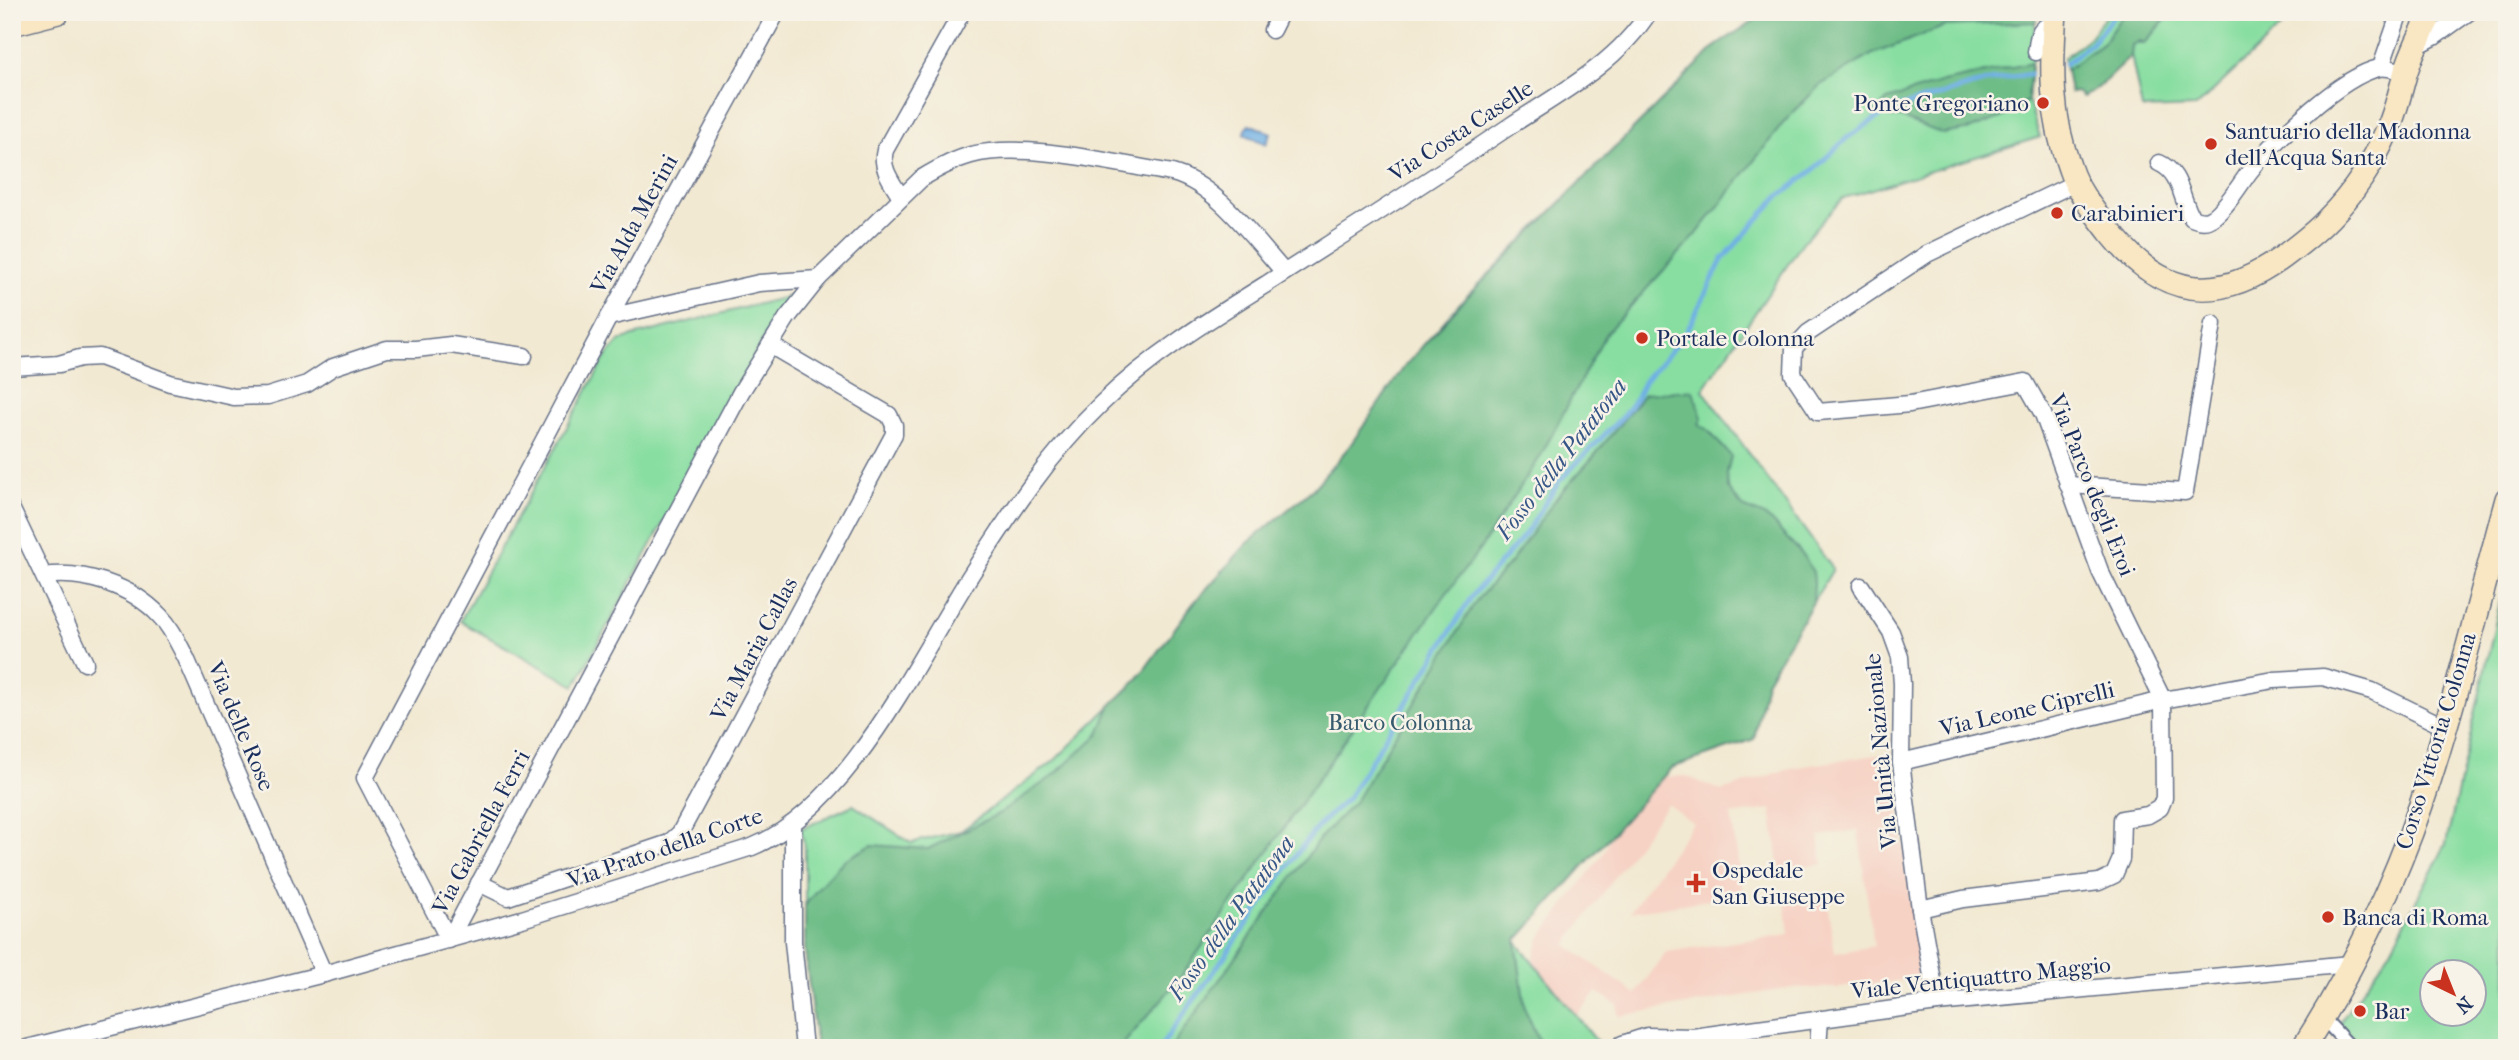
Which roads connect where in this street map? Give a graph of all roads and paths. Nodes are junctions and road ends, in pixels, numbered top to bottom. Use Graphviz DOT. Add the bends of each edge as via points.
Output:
graph roads {
  1 [pos="58,12"];
  2 [pos="777,12"];
  3 [pos="962,12"];
  4 [pos="1281,12"];
  5 [pos="1649,12"];
  6 [pos="2400,12"];
  7 [pos="2432,12"];
  8 [pos="2469,12"];
  9 [pos="2054,19"];
  10 [pos="12,24"];
  11 [pos="1272,30"];
  12 [pos="2415,47"];
  13 [pos="2036,52"];
  14 [pos="2381,67"];
  15 [pos="2406,72"];
  16 [pos="2159,163"];
  17 [pos="2075,183"];
  18 [pos="901,197"];
  19 [pos="1284,272"];
  20 [pos="818,279"];
  21 [pos="609,317"];
  22 [pos="2213,324"];
  23 [pos="770,345"];
  24 [pos="524,356"];
  25 [pos="12,367"];
  26 [pos="2067,485"];
  27 [pos="2507,499"];
  28 [pos="12,510"];
  29 [pos="44,576"];
  30 [pos="1861,586"];
  31 [pos="85,663"];
  32 [pos="2163,699"];
  33 [pos="2445,727"];
  34 [pos="1901,762"];
  35 [pos="793,824"];
  36 [pos="479,883"];
  37 [pos="1920,909"];
  38 [pos="449,940"];
  39 [pos="2350,964"];
  40 [pos="324,974"];
  41 [pos="1937,1003"];
  42 [pos="2323,1017"];
  43 [pos="1820,1019"];
  44 [pos="27,1048"];
  45 [pos="804,1048"];
  46 [pos="1620,1048"];
  47 [pos="1818,1048"];
  48 [pos="2303,1048"];
  49 [pos="2351,1048"];
  1 -- 10 [label="main road"];
  2 -- 21 [label="street, Via Alda Merini"];
  3 -- 18 [label="street" via="885,150 884,168"];
  4 -- 11 [label="street"];
  5 -- 19 [label="street, Via Costa Caselle" via="1628,40 1592,71"];
  6 -- 14 [label="street"];
  7 -- 12 [label="main road"];
  8 -- 12 [label="street"];
  9 -- 13 [label="street" via="2039,31"];
  9 -- 17 [label="main road" via="2053,100"];
  12 -- 15 [label="main road"];
  14 -- 15 [label="street"];
  14 -- 16 [label="street" via="2354,79 2309,110 2209,220 2192,218 2174,174"];
  15 -- 17 [label="main road" via="2382,143 2339,207 2284,256 2236,283 2215,289 2189,288 2154,274 2117,240"];
  17 -- 26 [label="street, Via Parco degli Eroi" via="1927,254 1808,333 1794,348 1793,374 1818,412 1910,404 2025,382 2043,414"];
  18 -- 19 [label="street" via="943,166 985,153 1037,152 1172,173 1195,181 1212,194"];
  18 -- 20 [label="street"];
  19 -- 35 [label="street, Via Prato della Corte" via="1149,363 1080,425 973,572 849,766"];
  20 -- 21 [label="street, Via Alda Merini" via="758,282"];
  20 -- 23 [label="street, Via Gabriella Ferri"];
  21 -- 38 [label="street, Via Gabriella Ferri" via="365,778"];
  22 -- 26 [label="street" via="2185,492"];
  23 -- 36 [label="street, Via Gabriella Ferri"];
  23 -- 36 [label="street, Via Maria Callas" via="889,415 894,434 693,810 669,844 508,897"];
  24 -- 25 [label="street" via="451,345 387,349 333,367 307,384 268,396 234,397 170,383 100,357"];
  26 -- 32 [label="street, Via Parco degli Eroi" via="2100,571"];
  27 -- 33 [label="main road, Corso Vittoria Colonna"];
  28 -- 29 [label="street"];
  29 -- 31 [label="street"];
  29 -- 40 [label="street, Via delle Rose" via="79,575 112,586 159,614 171,629"];
  30 -- 34 [label="street, Via Unità Nazionale" via="1891,632 1900,657"];
  32 -- 33 [label="street, Via Leone Ciprelli" via="2274,680 2323,677 2372,691"];
  32 -- 34 [label="street, Via Leone Ciprelli"];
  32 -- 37 [label="street" via="2164,798 2160,808 2148,815 2122,819 2121,859 2114,875 2099,882"];
  33 -- 39 [label="main road, Corso Vittoria Colonna" via="2408,840"];
  34 -- 37 [label="street, Via Unità Nazionale"];
  35 -- 38 [label="street, Via Prato della Corte" via="752,847"];
  35 -- 45 [label="street" via="793,942"];
  36 -- 38 [label="street, Via Gabriella Ferri"];
  37 -- 41 [label="street, Via Unità Nazionale"];
  38 -- 40 [label="street, Via Prato della Corte"];
  39 -- 41 [label="street, Viale Ventiquattro Maggio"];
  39 -- 42 [label="main road, Corso Vittoria Colonna"];
  40 -- 44 [label="street, Via Prato della Corte"];
  41 -- 43 [label="street, Viale Ventiquattro Maggio"];
  42 -- 48 [label="main road, Corso Vittoria Colonna"];
  42 -- 49 [label="street"];
  43 -- 46 [label="street, Viale Ventiquattro Maggio" via="1693,1037 1647,1036"];
  43 -- 47 [label="street"];
}
